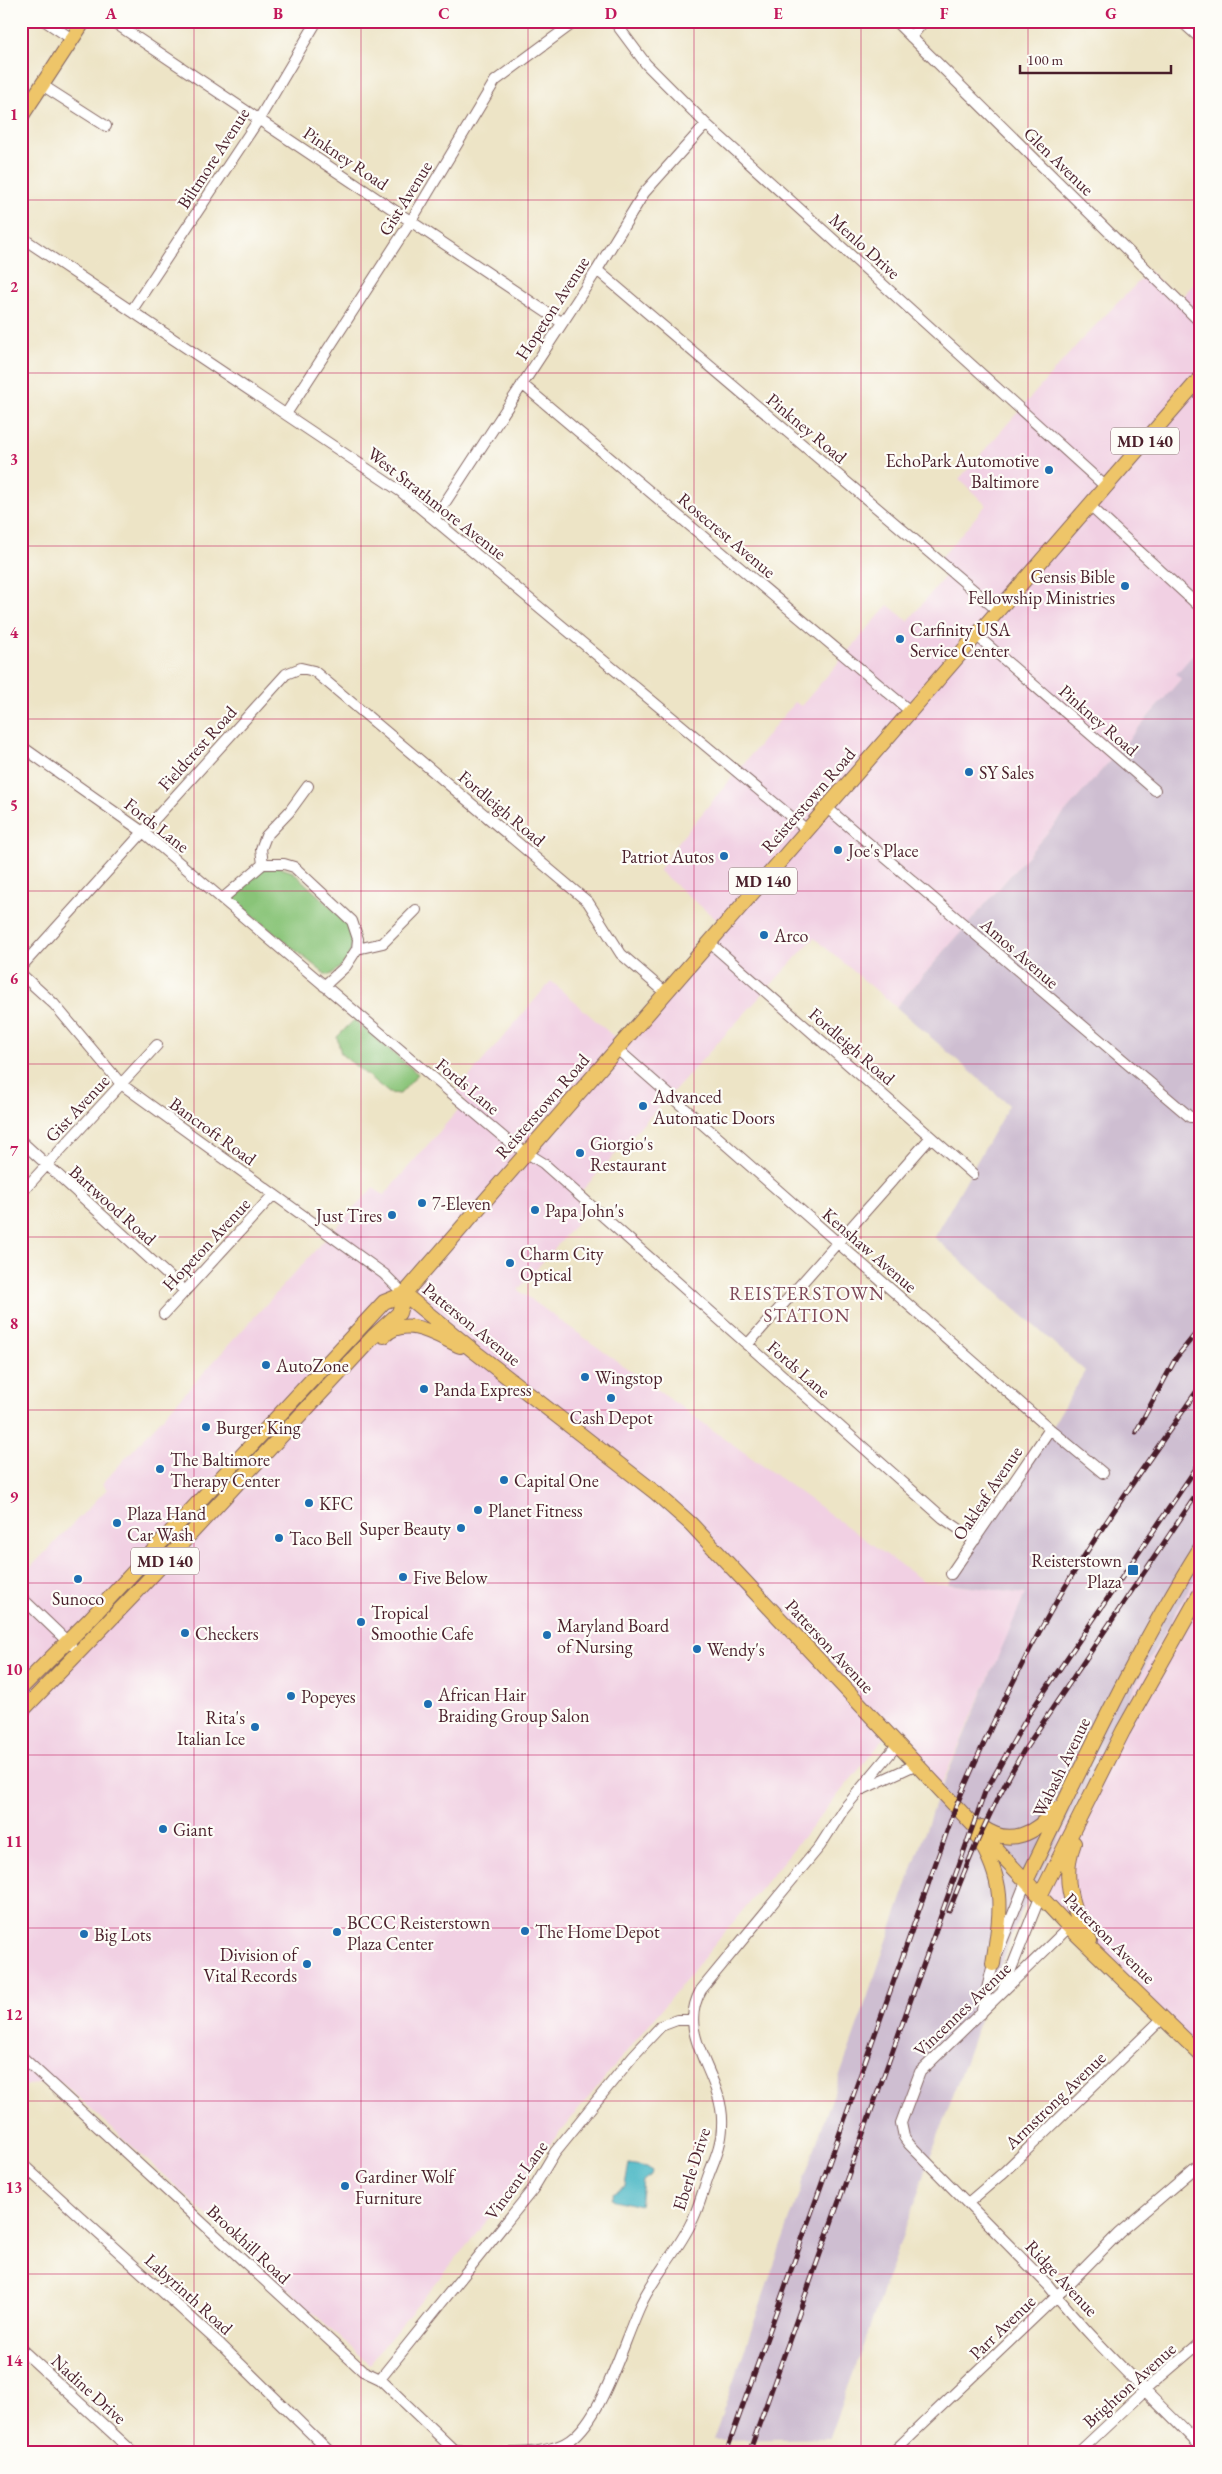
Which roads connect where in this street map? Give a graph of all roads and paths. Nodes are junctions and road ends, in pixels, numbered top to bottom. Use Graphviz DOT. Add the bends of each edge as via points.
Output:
graph roads {
  1 [pos="46,21"];
  2 [pos="84,21"];
  3 [pos="112,21"];
  4 [pos="316,21"];
  5 [pos="576,21"];
  6 [pos="614,21"];
  7 [pos="895,21"];
  8 [pos="924,21"];
  9 [pos="1181,21"];
  10 [pos="911,37"];
  11 [pos="72,39"];
  12 [pos="1201,39"];
  13 [pos="42,85"];
  14 [pos="21,117"];
  15 [pos="259,118"];
  16 [pos="706,124"];
  17 [pos="106,126"];
  18 [pos="411,220"];
  19 [pos="21,237"];
  20 [pos="596,270"];
  21 [pos="132,310"];
  22 [pos="561,322"];
  23 [pos="1201,323"];
  24 [pos="1201,377"];
  25 [pos="522,384"];
  26 [pos="286,414"];
  27 [pos="1105,486"];
  28 [pos="1089,505"];
  29 [pos="435,518"];
  30 [pos="1201,608"];
  31 [pos="997,610"];
  32 [pos="976,635"];
  33 [pos="301,668"];
  34 [pos="910,711"];
  35 [pos="21,746"];
  36 [pos="308,786"];
  37 [pos="1155,790"];
  38 [pos="826,807"];
  39 [pos="807,830"];
  40 [pos="143,832"];
  41 [pos="263,864"];
  42 [pos="222,899"];
  43 [pos="416,910"];
  44 [pos="709,942"];
  45 [pos="357,948"];
  46 [pos="21,967"];
  47 [pos="21,974"];
  48 [pos="324,986"];
  49 [pos="666,993"];
  50 [pos="157,1045"];
  51 [pos="617,1048"];
  52 [pos="121,1084"];
  53 [pos="1198,1118"];
  54 [pos="932,1137"];
  55 [pos="21,1141"];
  56 [pos="527,1153"];
  57 [pos="46,1166"];
  58 [pos="973,1174"];
  59 [pos="21,1193"];
  60 [pos="273,1195"];
  61 [pos="837,1243"];
  62 [pos="185,1291"];
  63 [pos="404,1294"];
  64 [pos="164,1314"];
  65 [pos="747,1345"];
  66 [pos="475,1352"];
  67 [pos="321,1394"];
  68 [pos="1050,1429"];
  69 [pos="1103,1473"];
  70 [pos="215,1485"];
  71 [pos="188,1537"];
  72 [pos="975,1540"];
  73 [pos="1201,1547"];
  74 [pos="951,1574"];
  75 [pos="1201,1592"];
  76 [pos="21,1597"];
  77 [pos="68,1642"];
  78 [pos="79,1653"];
  79 [pos="21,1688"];
  80 [pos="21,1712"];
  81 [pos="898,1745"];
  82 [pos="917,1764"];
  83 [pos="1076,1778"];
  84 [pos="1096,1785"];
  85 [pos="859,1790"];
  86 [pos="964,1814"];
  87 [pos="1027,1879"];
  88 [pos="1041,1894"];
  89 [pos="1070,1927"];
  90 [pos="1104,1963"];
  91 [pos="992,1964"];
  92 [pos="1001,1995"];
  93 [pos="981,2015"];
  94 [pos="1164,2017"];
  95 [pos="692,2020"];
  96 [pos="1201,2055"];
  97 [pos="21,2056"];
  98 [pos="901,2130"];
  99 [pos="21,2163"];
  100 [pos="1201,2163"];
  101 [pos="31,2172"];
  102 [pos="21,2182"];
  103 [pos="968,2203"];
  104 [pos="1057,2296"];
  105 [pos="1201,2342"];
  106 [pos="21,2349"];
  107 [pos="380,2379"];
  108 [pos="1145,2390"];
  109 [pos="1201,2447"];
  110 [pos="455,2451"];
  111 [pos="134,2453"];
  112 [pos="331,2453"];
  113 [pos="892,2453"];
  114 [pos="1078,2453"];
  1 -- 11 [label="street"];
  2 -- 11 [label="main road"];
  3 -- 15 [label="street, Pinkney Road"];
  4 -- 15 [label="street, Biltmore Avenue"];
  5 -- 18 [label="street, Gist Avenue" via="494,81"];
  6 -- 16 [label="street, Menlo Drive" via="646,64"];
  7 -- 10 [label="street, Glen Avenue"];
  8 -- 10 [label="street"];
  9 -- 12 [label="street"];
  10 -- 23 [label="street, Glen Avenue"];
  11 -- 13 [label="main road"];
  13 -- 14 [label="main road"];
  13 -- 17 [label="street"];
  15 -- 18 [label="street, Pinkney Road"];
  15 -- 21 [label="street, Biltmore Avenue"];
  16 -- 20 [label="street, Hopeton Avenue" via="644,193"];
  16 -- 27 [label="street, Menlo Drive"];
  18 -- 22 [label="street, Pinkney Road"];
  18 -- 26 [label="street, Gist Avenue"];
  19 -- 21 [label="street, West Strathmore Avenue"];
  20 -- 22 [label="street, Hopeton Avenue"];
  20 -- 31 [label="street, Pinkney Road"];
  21 -- 26 [label="street, West Strathmore Avenue"];
  22 -- 25 [label="street, Hopeton Avenue"];
  24 -- 27 [label="main road, Reisterstown Road / MD 140"];
  25 -- 29 [label="street, Hopeton Avenue"];
  25 -- 34 [label="street, Rosecrest Avenue"];
  26 -- 29 [label="street, West Strathmore Avenue"];
  27 -- 28 [label="main road, Reisterstown Road / MD 140"];
  28 -- 30 [label="street"];
  28 -- 31 [label="main road, Reisterstown Road / MD 140"];
  29 -- 39 [label="street, West Strathmore Avenue"];
  31 -- 32 [label="main road, Reisterstown Road / MD 140"];
  32 -- 34 [label="main road, Reisterstown Road / MD 140"];
  32 -- 37 [label="street, Pinkney Road"];
  33 -- 40 [label="street, Fieldcrest Road" via="286,674"];
  33 -- 49 [label="street, Fordleigh Road" via="314,671 588,902 621,954"];
  34 -- 38 [label="main road, Reisterstown Road / MD 140"];
  35 -- 40 [label="street, Fords Lane"];
  36 -- 41 [label="street" via="266,836 261,849"];
  38 -- 39 [label="main road, Reisterstown Road / MD 140"];
  38 -- 53 [label="street, Amos Avenue" via="1078,1024 1190,1117"];
  39 -- 44 [label="main road, Reisterstown Road / MD 140"];
  40 -- 42 [label="street, Fords Lane"];
  40 -- 46 [label="street, Fieldcrest Road"];
  41 -- 42 [label="street"];
  41 -- 45 [label="street" via="294,867 352,921 358,939"];
  42 -- 48 [label="street, Fords Lane"];
  43 -- 45 [label="street" via="383,943"];
  44 -- 49 [label="main road, Reisterstown Road / MD 140"];
  44 -- 54 [label="street, Fordleigh Road"];
  45 -- 48 [label="street" via="346,966"];
  47 -- 52 [label="street, Bancroft Road" via="54,1004"];
  48 -- 56 [label="street, Fords Lane" via="508,1141"];
  49 -- 51 [label="main road, Reisterstown Road / MD 140"];
  50 -- 52 [label="street, Gist Avenue"];
  51 -- 56 [label="main road, Reisterstown Road / MD 140"];
  51 -- 61 [label="street, Kenshaw Avenue"];
  52 -- 57 [label="street, Gist Avenue"];
  52 -- 60 [label="street, Bancroft Road"];
  54 -- 58 [label="street, Fordleigh Road"];
  54 -- 61 [label="street"];
  55 -- 57 [label="street, Bartwood Road"];
  56 -- 63 [label="main road, Reisterstown Road / MD 140"];
  56 -- 65 [label="street, Fords Lane" via="543,1163"];
  57 -- 59 [label="street, Gist Avenue"];
  57 -- 62 [label="street, Bartwood Road"];
  60 -- 62 [label="street, Hopeton Avenue"];
  60 -- 63 [label="street, Bancroft Road" via="384,1274"];
  61 -- 65 [label="street"];
  61 -- 68 [label="street, Kenshaw Avenue"];
  62 -- 64 [label="street, Hopeton Avenue"];
  63 -- 66 [label="main road, Patterson Avenue"];
  63 -- 67 [label="main road, Reisterstown Road / MD 140" via="399,1313"];
  63 -- 70 [label="main road, Reisterstown Road / MD 140" via="384,1302"];
  65 -- 72 [label="street, Fords Lane" via="943,1518"];
  66 -- 67 [label="main road" via="418,1328 403,1326 387,1333"];
  66 -- 81 [label="main road, Patterson Avenue" via="677,1510"];
  67 -- 71 [label="main road, Reisterstown Road / MD 140"];
  68 -- 69 [label="street, Kenshaw Avenue"];
  68 -- 72 [label="street, Oakleaf Avenue"];
  70 -- 71 [label="main road" via="217,1495 197,1518"];
  70 -- 77 [label="main road, Reisterstown Road / MD 140"];
  71 -- 78 [label="main road, Reisterstown Road / MD 140"];
  72 -- 74 [label="street, Oakleaf Avenue"];
  73 -- 83 [label="main road, Wabash Avenue" via="1139,1654"];
  75 -- 84 [label="main road"];
  76 -- 77 [label="street"];
  77 -- 78 [label="street"];
  77 -- 79 [label="main road, Reisterstown Road / MD 140"];
  78 -- 80 [label="main road, Reisterstown Road / MD 140"];
  81 -- 82 [label="main road, Patterson Avenue"];
  81 -- 85 [label="street, Eberle Drive"];
  82 -- 85 [label="street, Eberle Drive"];
  82 -- 86 [label="main road, Patterson Avenue"];
  83 -- 86 [label="main road" via="1045,1822 1024,1835 988,1832"];
  83 -- 87 [label="main road, Wabash Avenue"];
  84 -- 88 [label="main road"];
  84 -- 90 [label="main road" via="1067,1867 1069,1891 1077,1917"];
  85 -- 95 [label="street, Eberle Drive" via="820,1846 701,1990"];
  86 -- 87 [label="main road, Patterson Avenue"];
  86 -- 91 [label="main road" via="987,1852 1000,1888 999,1925"];
  87 -- 88 [label="main road, Patterson Avenue"];
  87 -- 91 [label="street, Wabash Avenue"];
  88 -- 89 [label="main road, Patterson Avenue"];
  88 -- 92 [label="street"];
  89 -- 90 [label="main road, Patterson Avenue"];
  89 -- 92 [label="street, Vincennes Avenue"];
  90 -- 94 [label="main road, Patterson Avenue"];
  91 -- 93 [label="street, Wabash Avenue"];
  92 -- 93 [label="street, Vincennes Avenue"];
  93 -- 98 [label="street, Vincennes Avenue" via="920,2072 902,2116"];
  94 -- 96 [label="main road, Patterson Avenue"];
  94 -- 103 [label="street, Armstrong Avenue"];
  95 -- 107 [label="street, Vincent Lane" via="677,2020 662,2026 633,2056 556,2152 533,2189"];
  95 -- 110 [label="street, Eberle Drive" via="696,2041 720,2097 723,2114 720,2144 691,2223 642,2302 595,2412 584,2428 558,2446 526,2451"];
  97 -- 107 [label="street, Brookhill Road" via="362,2371"];
  98 -- 103 [label="street, Ridge Avenue" via="909,2144"];
  99 -- 101 [label="street, Labyrinth Road"];
  100 -- 104 [label="street, Parr Avenue" via="1119,2233"];
  101 -- 102 [label="street"];
  101 -- 112 [label="street, Labyrinth Road" via="220,2344"];
  103 -- 104 [label="street, Ridge Avenue"];
  104 -- 108 [label="street, Ridge Avenue"];
  104 -- 113 [label="street, Parr Avenue"];
  105 -- 108 [label="street, Brighton Avenue"];
  106 -- 111 [label="street, Nadine Drive"];
  107 -- 110 [label="street, Brookhill Road"];
  108 -- 109 [label="street, Ridge Avenue"];
  108 -- 114 [label="street, Brighton Avenue"];
}
